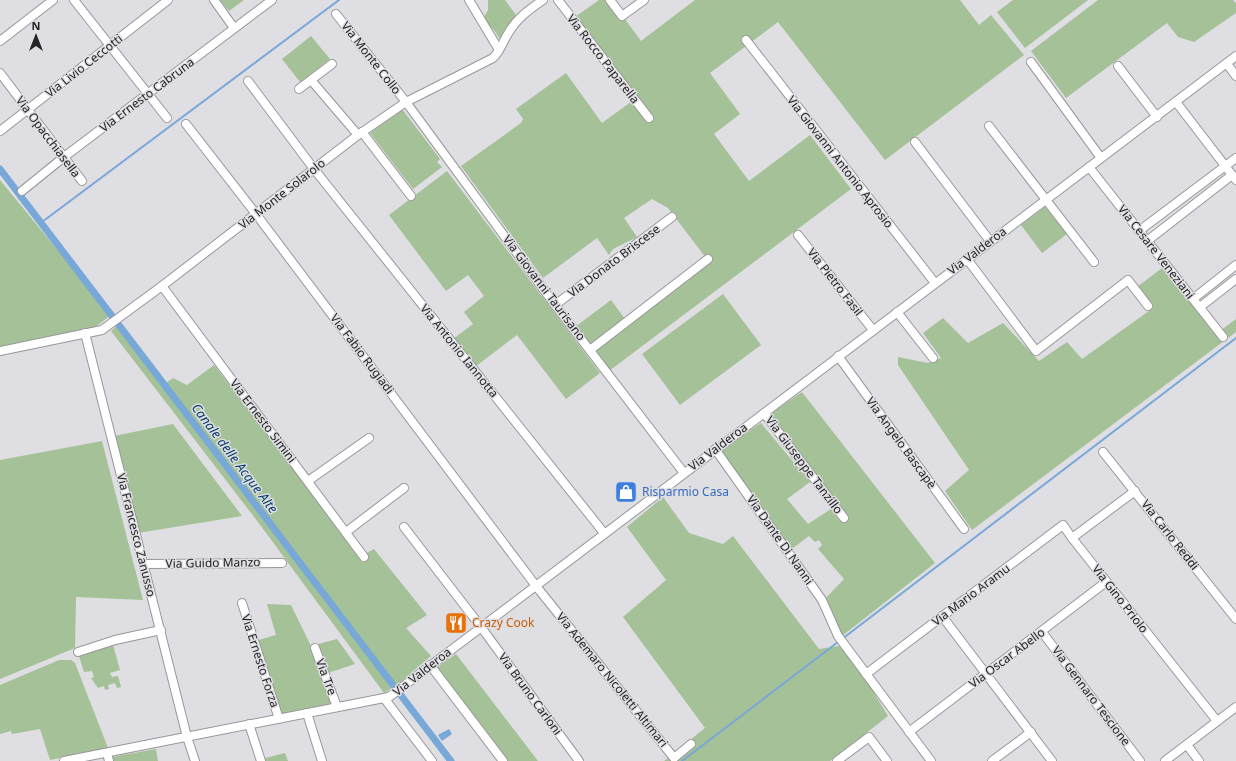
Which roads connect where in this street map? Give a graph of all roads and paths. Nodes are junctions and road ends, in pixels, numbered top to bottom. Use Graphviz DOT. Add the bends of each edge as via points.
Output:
graph roads {
  1 [pos="53,0"];
  2 [pos="74,0"];
  3 [pos="214,0"];
  4 [pos="272,0"];
  5 [pos="469,0"];
  6 [pos="543,0"];
  7 [pos="558,0"];
  8 [pos="610,0"];
  9 [pos="644,0"];
  10 [pos="165,1"];
  11 [pos="336,14"];
  12 [pos="234,28"];
  13 [pos="746,40"];
  14 [pos="0,42"];
  15 [pos="110,46"];
  16 [pos="499,50"];
  17 [pos="1236,56"];
  18 [pos="1031,62"];
  19 [pos="332,64"];
  20 [pos="1227,64"];
  21 [pos="1118,66"];
  22 [pos="0,73"];
  23 [pos="1236,76"];
  24 [pos="312,80"];
  25 [pos="248,81"];
  26 [pos="299,88"];
  27 [pos="148,94"];
  28 [pos="406,102"];
  29 [pos="1176,102"];
  30 [pos="28,109"];
  31 [pos="1157,117"];
  32 [pos="167,118"];
  33 [pos="649,118"];
  34 [pos="186,124"];
  35 [pos="989,126"];
  36 [pos="0,131"];
  37 [pos="360,134"];
  38 [pos="915,142"];
  39 [pos="64,157"];
  40 [pos="1101,158"];
  41 [pos="1236,158"];
  42 [pos="1225,166"];
  43 [pos="1089,167"];
  44 [pos="314,169"];
  45 [pos="1234,178"];
  46 [pos="82,181"];
  47 [pos="22,190"];
  48 [pos="411,196"];
  49 [pos="1046,200"];
  50 [pos="256,214"];
  51 [pos="672,217"];
  52 [pos="1139,231"];
  53 [pos="798,235"];
  54 [pos="990,241"];
  55 [pos="1147,242"];
  56 [pos="708,259"];
  57 [pos="967,259"];
  58 [pos="1094,262"];
  59 [pos="1236,265"];
  60 [pos="1236,279"];
  61 [pos="935,283"];
  62 [pos="162,286"];
  63 [pos="1193,299"];
  64 [pos="555,305"];
  65 [pos="1148,306"];
  66 [pos="1200,307"];
  67 [pos="897,312"];
  68 [pos="873,330"];
  69 [pos="85,333"];
  70 [pos="1224,337"];
  71 [pos="590,350"];
  72 [pos="0,351"];
  73 [pos="838,356"];
  74 [pos="933,358"];
  75 [pos="764,413"];
  76 [pos="369,438"];
  77 [pos="715,449"];
  78 [pos="1103,452"];
  79 [pos="684,473"];
  80 [pos="308,481"];
  81 [pos="404,488"];
  82 [pos="1135,491"];
  83 [pos="844,518"];
  84 [pos="404,527"];
  85 [pos="964,529"];
  86 [pos="346,532"];
  87 [pos="604,533"];
  88 [pos="1072,538"];
  89 [pos="364,556"];
  90 [pos="282,562"];
  91 [pos="144,564"];
  92 [pos="1106,582"];
  93 [pos="536,586"];
  94 [pos="242,603"];
  95 [pos="942,616"];
  96 [pos="1236,618"];
  97 [pos="481,627"];
  98 [pos="160,630"];
  99 [pos="1042,632"];
  100 [pos="315,648"];
  101 [pos="78,652"];
  102 [pos="430,665"];
  103 [pos="866,674"];
  104 [pos="986,674"];
  105 [pos="387,697"];
  106 [pos="337,707"];
  107 [pos="1236,707"];
  108 [pos="307,713"];
  109 [pos="278,718"];
  110 [pos="1217,721"];
  111 [pos="249,724"];
  112 [pos="909,732"];
  113 [pos="1031,732"];
  114 [pos="187,736"];
  115 [pos="691,744"];
  116 [pos="1187,745"];
  117 [pos="108,757"];
  118 [pos="64,761"];
  119 [pos="195,761"];
  120 [pos="261,761"];
  121 [pos="322,761"];
  122 [pos="432,761"];
  123 [pos="503,761"];
  124 [pos="579,761"];
  125 [pos="837,761"];
  126 [pos="887,761"];
  127 [pos="930,761"];
  128 [pos="992,761"];
  129 [pos="1052,761"];
  130 [pos="1140,761"];
  131 [pos="1165,761"];
  132 [pos="1199,761"];
  1 -- 14 [label="street"];
  2 -- 15 [label="street"];
  3 -- 12 [label="street"];
  4 -- 12 [label="street, Via Ernesto Cabruna"];
  5 -- 16 [label="street"];
  6 -- 16 [label="street, Via Monte Solarolo" via="523,15 509,31"];
  7 -- 33 [label="street, Via Rocco Paparella"];
  8 -- 9 [label="street" via="622,16"];
  10 -- 15 [label="street, Via Livio Ceccotti"];
  11 -- 28 [label="street, Via Monte Collo"];
  12 -- 27 [label="street, Via Ernesto Cabruna"];
  13 -- 61 [label="street, Via Giovanni Antonio Aprosio"];
  15 -- 27 [label="street"];
  15 -- 30 [label="street, Via Livio Ceccotti"];
  16 -- 28 [label="street, Via Monte Solarolo" via="492,58"];
  17 -- 20 [label="street, Via Valderoa"];
  18 -- 40 [label="street"];
  19 -- 24 [label="street"];
  20 -- 23 [label="street"];
  20 -- 29 [label="street, Via Valderoa"];
  21 -- 31 [label="street"];
  22 -- 30 [label="street, Via Opacchiasella"];
  24 -- 26 [label="street"];
  24 -- 37 [label="street"];
  25 -- 44 [label="street, Via Antonio Iannotta"];
  27 -- 32 [label="street"];
  27 -- 39 [label="street, Via Ernesto Cabruna"];
  28 -- 37 [label="street, Via Monte Solarolo"];
  28 -- 64 [label="street, Via Giovanni Taurisano"];
  29 -- 31 [label="street, Via Valderoa"];
  29 -- 42 [label="street"];
  30 -- 36 [label="street, Via Livio Ceccotti"];
  30 -- 39 [label="street, Via Opacchiasella"];
  31 -- 40 [label="street, Via Valderoa"];
  34 -- 50 [label="street, Via Fabio Rugiadi"];
  35 -- 49 [label="street"];
  37 -- 44 [label="street, Via Monte Solarolo"];
  37 -- 48 [label="street"];
  38 -- 54 [label="street"];
  39 -- 46 [label="street, Via Opacchiasella"];
  39 -- 47 [label="street, Via Ernesto Cabruna"];
  40 -- 43 [label="street, Via Valderoa"];
  41 -- 42 [label="street"];
  42 -- 45 [label="street"];
  42 -- 52 [label="street"];
  43 -- 49 [label="street, Via Valderoa"];
  43 -- 52 [label="street, Via Cesare Veneziani"];
  44 -- 50 [label="street, Via Monte Solarolo"];
  44 -- 87 [label="street, Via Antonio Iannotta"];
  45 -- 55 [label="street"];
  49 -- 54 [label="street, Via Valderoa"];
  49 -- 58 [label="street"];
  50 -- 62 [label="street, Via Monte Solarolo"];
  50 -- 93 [label="street, Via Fabio Rugiadi"];
  51 -- 64 [label="street, Via Donato Briscese"];
  52 -- 55 [label="street, Via Cesare Veneziani"];
  53 -- 68 [label="street, Via Pietro Fasil"];
  54 -- 57 [label="street, Via Valderoa"];
  55 -- 63 [label="street, Via Cesare Veneziani"];
  56 -- 71 [label="street"];
  57 -- 61 [label="street, Via Valderoa"];
  57 -- 65 [label="street" via="1036,351 1128,280"];
  59 -- 63 [label="street"];
  60 -- 66 [label="street"];
  61 -- 67 [label="street, Via Valderoa"];
  62 -- 69 [label="street, Via Monte Solarolo" via="102,330"];
  62 -- 80 [label="street, Via Ernesto Simini"];
  63 -- 66 [label="street, Via Cesare Veneziani"];
  64 -- 71 [label="street, Via Giovanni Taurisano"];
  66 -- 70 [label="street, Via Cesare Veneziani"];
  67 -- 68 [label="street, Via Valderoa"];
  67 -- 74 [label="street"];
  68 -- 73 [label="street, Via Valderoa"];
  69 -- 72 [label="street, Via Monte Solarolo"];
  69 -- 91 [label="street, Via Francesco Zanusso"];
  71 -- 79 [label="street, Via Giovanni Taurisano"];
  73 -- 75 [label="street, Via Valderoa"];
  73 -- 85 [label="street, Via Angelo Bascapè"];
  75 -- 77 [label="street, Via Valderoa"];
  75 -- 83 [label="street, Via Giuseppe Tanzillo"];
  76 -- 80 [label="street"];
  77 -- 79 [label="street, Via Valderoa"];
  77 -- 103 [label="street, Via Dante Di Nanni" via="822,600 838,636"];
  78 -- 82 [label="street, Via Carlo Reddi"];
  79 -- 87 [label="street, Via Valderoa"];
  80 -- 86 [label="street, Via Ernesto Simini"];
  81 -- 86 [label="street"];
  82 -- 88 [label="street"];
  82 -- 96 [label="street, Via Carlo Reddi"];
  84 -- 97 [label="street, Via Bruno Carloni"];
  86 -- 89 [label="street, Via Ernesto Simini"];
  87 -- 93 [label="street, Via Valderoa"];
  88 -- 92 [label="street, Via Gino Priolo"];
  88 -- 95 [label="street, Via Mario Aramu" via="1063,525"];
  90 -- 91 [label="street, Via Guido Manzo"];
  91 -- 98 [label="street, Via Francesco Zanusso"];
  92 -- 99 [label="street, Via Oscar Abello"];
  92 -- 110 [label="street, Via Gino Priolo"];
  93 -- 97 [label="street, Via Valderoa"];
  93 -- 115 [label="street, Via Ademaro Nicoletti Altimari" via="674,758"];
  94 -- 109 [label="street, Via Ernesto Forza"];
  95 -- 103 [label="street, Via Mario Aramu"];
  95 -- 104 [label="street"];
  97 -- 102 [label="street, Via Valderoa"];
  97 -- 124 [label="street, Via Bruno Carloni"];
  98 -- 101 [label="street" via="115,640"];
  98 -- 114 [label="street, Via Francesco Zanusso"];
  99 -- 104 [label="street, Via Oscar Abello"];
  99 -- 130 [label="street, Via Gennaro Tescione"];
  100 -- 106 [label="street, Via Tre"];
  102 -- 105 [label="street, Via Valderoa"];
  102 -- 123 [label="street"];
  103 -- 112 [label="street, Via Dante Di Nanni"];
  104 -- 112 [label="street, Via Oscar Abello"];
  104 -- 113 [label="street"];
  105 -- 106 [label="street, Via Valderoa"];
  105 -- 122 [label="street"];
  106 -- 108 [label="street, Via Valderoa"];
  107 -- 110 [label="street"];
  108 -- 109 [label="street, Via Valderoa"];
  108 -- 121 [label="street"];
  109 -- 111 [label="street, Via Valderoa"];
  110 -- 116 [label="street"];
  111 -- 114 [label="street, Via Valderoa"];
  111 -- 120 [label="street"];
  112 -- 127 [label="street, Via Dante Di Nanni"];
  113 -- 128 [label="street"];
  113 -- 129 [label="street"];
  114 -- 117 [label="street, Via Valderoa"];
  114 -- 119 [label="street, Via Francesco Zanusso"];
  116 -- 131 [label="street"];
  116 -- 132 [label="street"];
  117 -- 118 [label="street, Via Valderoa"];
  125 -- 126 [label="street" via="869,737"];
}
